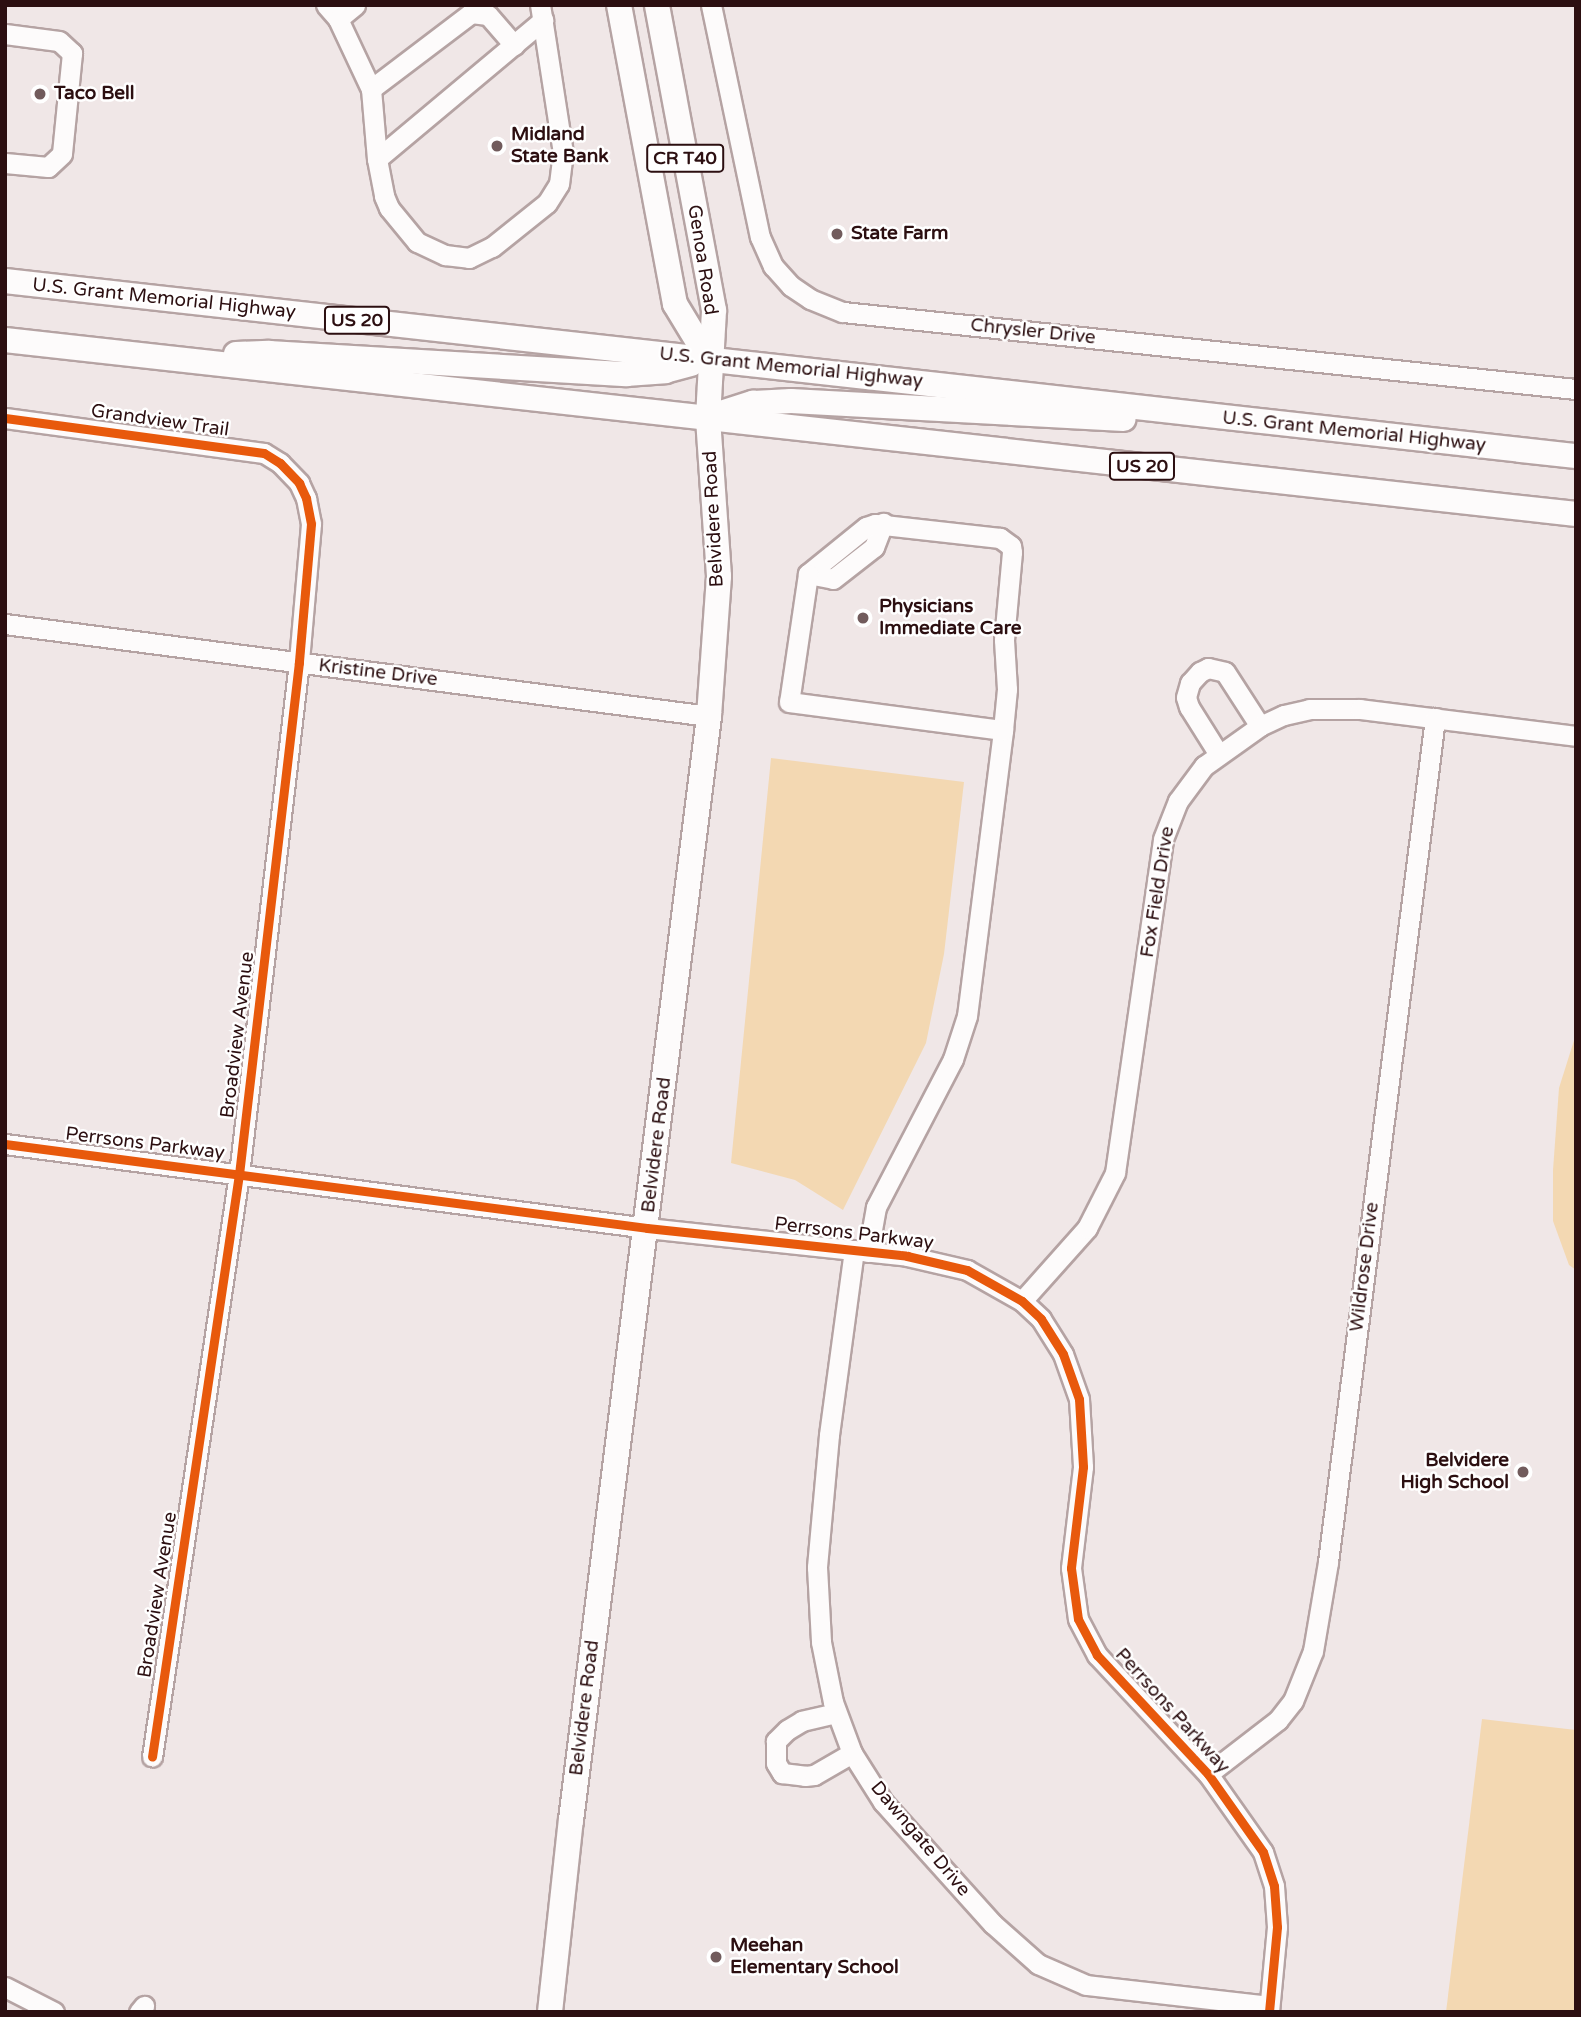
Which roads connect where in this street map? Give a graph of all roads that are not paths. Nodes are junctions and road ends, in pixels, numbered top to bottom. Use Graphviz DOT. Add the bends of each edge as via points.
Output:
graph roads {
  1 [pos="355,5"];
  2 [pos="619,5"];
  3 [pos="657,5"];
  4 [pos="712,5"];
  5 [pos="332,12"];
  6 [pos="542,13"];
  7 [pos="5,34"];
  8 [pos="514,45"];
  9 [pos="371,89"];
  10 [pos="377,159"];
  11 [pos="5,163"];
  12 [pos="5,281"];
  13 [pos="5,340"];
  14 [pos="154,357"];
  15 [pos="709,360"];
  16 [pos="1576,389"];
  17 [pos="1216,417"];
  18 [pos="5,418"];
  19 [pos="708,418"];
  20 [pos="1576,456"];
  21 [pos="299,483"];
  22 [pos="1576,514"];
  23 [pos="5,624"];
  24 [pos="299,662"];
  25 [pos="709,716"];
  26 [pos="1435,718"];
  27 [pos="1260,726"];
  28 [pos="1003,730"];
  29 [pos="1576,736"];
  30 [pos="1218,753"];
  31 [pos="5,1144"];
  32 [pos="239,1174"];
  33 [pos="647,1228"];
  34 [pos="861,1251"];
  35 [pos="1022,1301"];
  36 [pos="836,1713"];
  37 [pos="852,1753"];
  38 [pos="152,1757"];
  39 [pos="1208,1774"];
  40 [pos="5,1987"];
  41 [pos="1269,2009"];
  42 [pos="54,2012"];
  43 [pos="550,2012"];
  1 -- 5 [label="street"];
  2 -- 15 [label="main road, Genoa Road / CR T40" via="675,304"];
  3 -- 15 [label="main road, Genoa Road / CR T40" via="714,310"];
  4 -- 16 [label="street, Chrysler Drive" via="760,237 773,266 810,299 843,312"];
  5 -- 9 [label="street"];
  6 -- 8 [label="street"];
  6 -- 10 [label="street" via="563,153 559,184 547,203 492,247 469,258 457,258 417,242 397,221 384,195"];
  7 -- 11 [label="street" via="60,41 72,53 62,154 48,167"];
  8 -- 9 [label="street" via="488,15 471,13"];
  8 -- 10 [label="street"];
  9 -- 10 [label="street"];
  12 -- 15 [label="main road, U.S. Grant Memorial Highway / US 20"];
  13 -- 14 [label="main road, US 20"];
  14 -- 15 [label="main road" via="269,353 626,374 665,371"];
  14 -- 19 [label="main road, US 20"];
  15 -- 17 [label="main road, U.S. Grant Memorial Highway / US 20"];
  15 -- 19 [label="main road, Belvidere Road"];
  17 -- 19 [label="main road" via="1107,420 791,401 753,403"];
  17 -- 20 [label="main road, U.S. Grant Memorial Highway / US 20"];
  18 -- 21 [label="street, Grandview Trail" via="264,453"];
  19 -- 22 [label="main road, US 20"];
  19 -- 25 [label="main road, Belvidere Road" via="719,576"];
  21 -- 24 [label="street, Broadview Avenue" via="311,524"];
  23 -- 24 [label="street, Kristine Drive"];
  24 -- 25 [label="street, Kristine Drive"];
  24 -- 32 [label="street, Broadview Avenue"];
  25 -- 33 [label="main road, Belvidere Road"];
  26 -- 27 [label="street, Fox Field Drive" via="1360,709 1310,709"];
  26 -- 29 [label="street, Fox Field Drive"];
  26 -- 39 [label="street, Wildrose Drive" via="1313,1651 1293,1701 1278,1720"];
  27 -- 30 [label="street, Fox Field Drive"];
  27 -- 30 [label="street" via="1226,672 1208,668 1200,672 1189,683 1186,697"];
  28 -- 28 [label="street, Dawngate Drive" via="1011,546 1000,538 883,523 866,527 808,574 789,702"];
  28 -- 34 [label="street, Dawngate Drive" via="963,1032 876,1207"];
  30 -- 35 [label="street, Fox Field Drive" via="1190,782 1163,839 1115,1173 1087,1228"];
  31 -- 32 [label="street, Perrsons Parkway"];
  32 -- 33 [label="street, Perrsons Parkway"];
  32 -- 38 [label="street, Broadview Avenue"];
  33 -- 34 [label="street, Perrsons Parkway"];
  33 -- 43 [label="main road, Belvidere Road"];
  34 -- 35 [label="street, Perrsons Parkway" via="967,1270"];
  34 -- 36 [label="street, Dawngate Drive" via="829,1436 817,1567 821,1642"];
  35 -- 39 [label="street, Perrsons Parkway" via="1041,1319 1063,1354 1079,1399 1083,1467 1070,1568 1078,1619 1097,1655"];
  36 -- 37 [label="street, Dawngate Drive"];
  36 -- 37 [label="street" via="802,1721 787,1730 776,1741 776,1763 782,1773 814,1775"];
  37 -- 41 [label="street, Dawngate Drive" via="883,1802 993,1924 1038,1964 1086,1986"];
  39 -- 41 [label="street, Perrsons Parkway" via="1255,1838 1272,1877 1277,1927"];
  40 -- 42 [label="street"];
}
